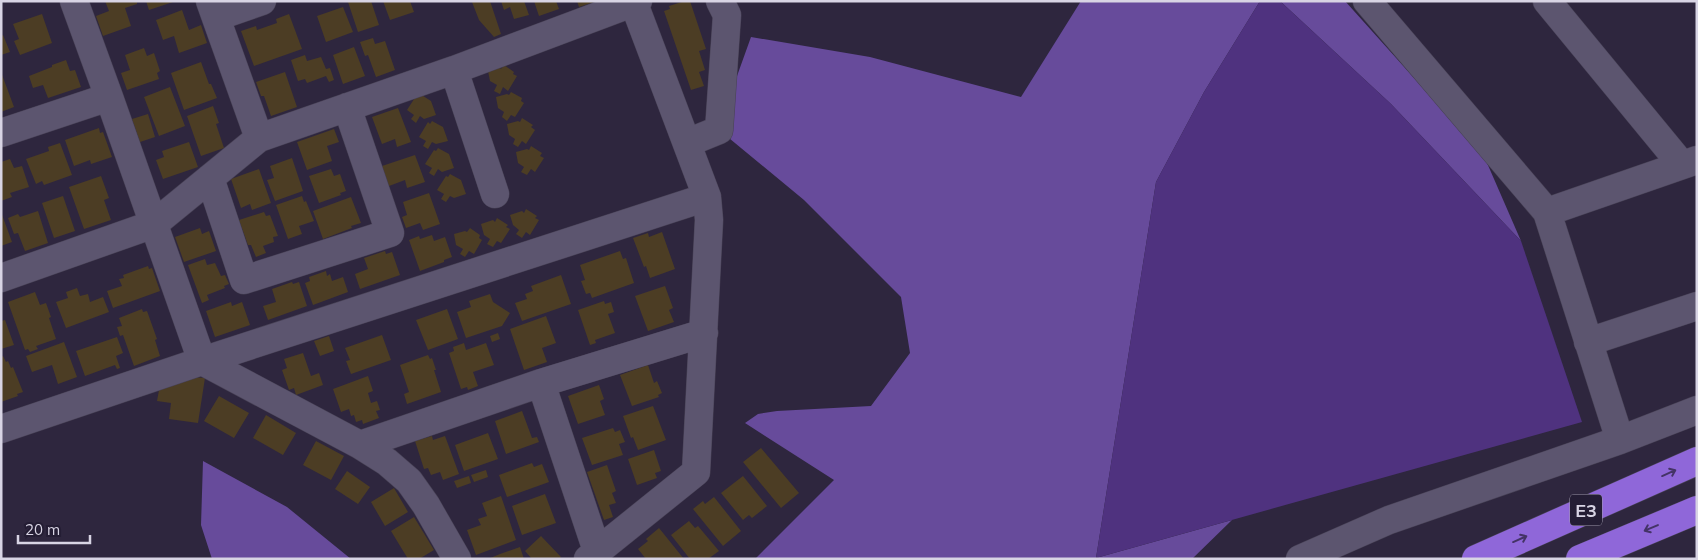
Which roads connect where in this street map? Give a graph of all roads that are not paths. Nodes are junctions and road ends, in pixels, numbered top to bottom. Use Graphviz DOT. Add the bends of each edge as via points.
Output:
graph roads {
  1 [pos="74,1"];
  2 [pos="262,1"];
  3 [pos="720,1"];
  4 [pos="1367,1"];
  5 [pos="1547,1"];
  6 [pos="635,2"];
  7 [pos="213,9"];
  8 [pos="454,70"];
  9 [pos="109,96"];
  10 [pos="347,107"];
  11 [pos="1,133"];
  12 [pos="259,138"];
  13 [pos="687,143"];
  14 [pos="1690,163"];
  15 [pos="210,178"];
  16 [pos="495,194"];
  17 [pos="707,197"];
  18 [pos="1547,212"];
  19 [pos="154,224"];
  20 [pos="1,278"];
  21 [pos="1697,306"];
  22 [pos="704,333"];
  23 [pos="1588,342"];
  24 [pos="202,361"];
  25 [pos="541,383"];
  26 [pos="1697,410"];
  27 [pos="1,429"];
  28 [pos="1620,440"];
  29 [pos="360,445"];
  30 [pos="1697,461"];
  31 [pos="1697,510"];
  32 [pos="593,555"];
  33 [pos="457,559"];
  34 [pos="1300,559"];
  35 [pos="1476,559"];
  36 [pos="1580,559"];
  1 -- 9 [label="street"];
  2 -- 7 [label="street"];
  3 -- 13 [label="street" via="727,15 719,130"];
  4 -- 18 [label="street"];
  5 -- 14 [label="street"];
  6 -- 8 [label="street"];
  6 -- 13 [label="street"];
  7 -- 12 [label="street"];
  8 -- 10 [label="street"];
  8 -- 16 [label="street"];
  9 -- 11 [label="street"];
  9 -- 19 [label="street"];
  10 -- 12 [label="street"];
  10 -- 15 [label="street" via="390,232 244,280"];
  12 -- 15 [label="street"];
  13 -- 17 [label="street"];
  14 -- 18 [label="street"];
  15 -- 19 [label="street"];
  17 -- 22 [label="street" via="709,220"];
  17 -- 24 [label="street"];
  18 -- 23 [label="street"];
  19 -- 20 [label="street"];
  19 -- 24 [label="street"];
  21 -- 23 [label="street"];
  22 -- 25 [label="street"];
  22 -- 32 [label="street" via="696,472"];
  23 -- 28 [label="street"];
  24 -- 27 [label="street"];
  24 -- 29 [label="street"];
  25 -- 29 [label="street"];
  25 -- 32 [label="street"];
  26 -- 28 [label="street"];
  28 -- 34 [label="street" via="1389,520"];
  29 -- 33 [label="street" via="409,481"];
  35 -- 30 [label="highway, E3, one-way"];
  31 -- 36 [label="highway, E3, one-way"];
}
